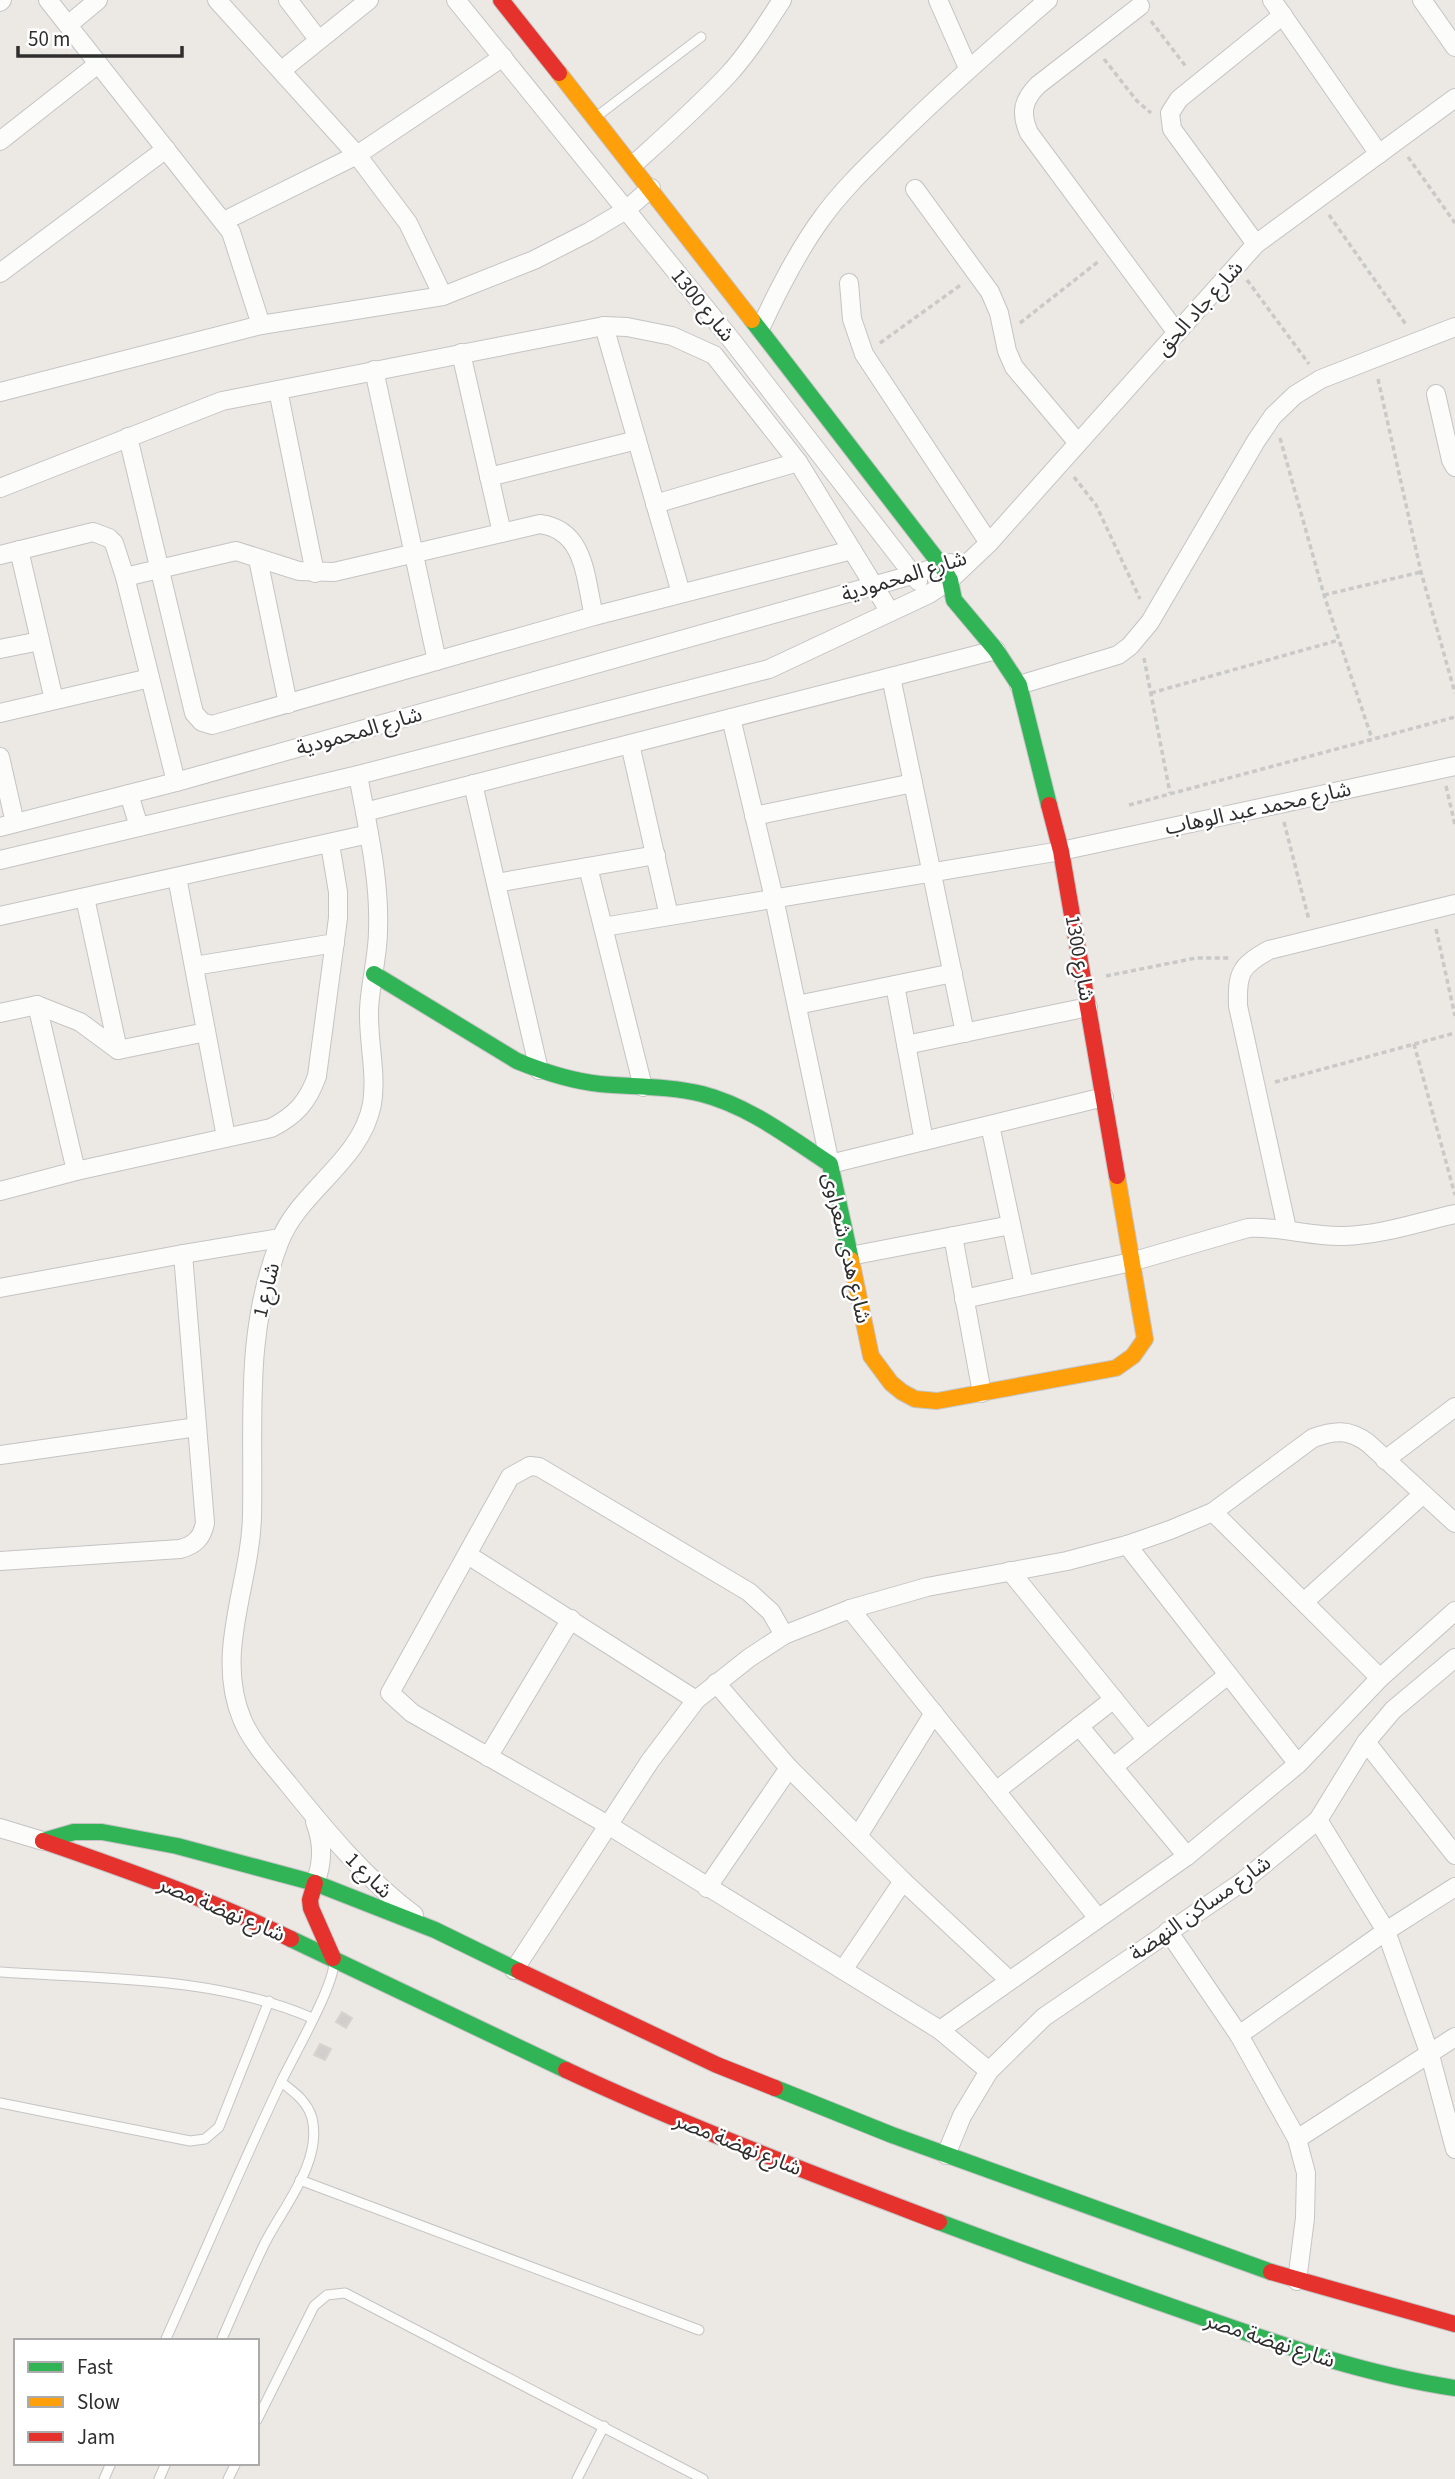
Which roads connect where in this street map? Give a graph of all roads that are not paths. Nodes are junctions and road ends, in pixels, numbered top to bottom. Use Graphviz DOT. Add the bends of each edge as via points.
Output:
graph roads {
  1 [pos="48,0"];
  2 [pos="98,0"];
  3 [pos="217,0"];
  4 [pos="288,0"];
  5 [pos="369,0"];
  6 [pos="456,0"];
  7 [pos="501,0"];
  8 [pos="782,0"];
  9 [pos="937,0"];
  10 [pos="1048,0"];
  11 [pos="1272,0"];
  12 [pos="1422,0"];
  13 [pos="1140,6"];
  14 [pos="1283,15"];
  15 [pos="68,25"];
  16 [pos="701,37"];
  17 [pos="318,39"];
  18 [pos="1455,47"];
  19 [pos="503,57"];
  20 [pos="99,64"];
  21 [pos="968,68"];
  22 [pos="282,71"];
  23 [pos="1455,98"];
  24 [pos="595,118"];
  25 [pos="0,141"];
  26 [pos="166,149"];
  27 [pos="1380,154"];
  28 [pos="357,155"];
  29 [pos="633,165"];
  30 [pos="651,188"];
  31 [pos="915,189"];
  32 [pos="626,210"];
  33 [pos="224,221"];
  34 [pos="1256,244"];
  35 [pos="0,273"];
  36 [pos="849,283"];
  37 [pos="443,296"];
  38 [pos="261,325"];
  39 [pos="604,326"];
  40 [pos="1455,327"];
  41 [pos="760,329"];
  42 [pos="1177,333"];
  43 [pos="461,353"];
  44 [pos="374,370"];
  45 [pos="278,390"];
  46 [pos="0,391"];
  47 [pos="1436,394"];
  48 [pos="128,437"];
  49 [pos="637,440"];
  50 [pos="1079,443"];
  51 [pos="798,462"];
  52 [pos="1455,467"];
  53 [pos="489,477"];
  54 [pos="0,488"];
  55 [pos="655,504"];
  56 [pos="502,533"];
  57 [pos="983,549"];
  58 [pos="19,550"];
  59 [pos="852,550"];
  60 [pos="414,553"];
  61 [pos="0,555"];
  62 [pos="258,559"];
  63 [pos="160,569"];
  64 [pos="315,573"];
  65 [pos="946,573"];
  66 [pos="912,575"];
  67 [pos="125,577"];
  68 [pos="874,586"];
  69 [pos="681,593"];
  70 [pos="929,594"];
  71 [pos="954,600"];
  72 [pos="890,612"];
  73 [pos="594,616"];
  74 [pos="40,641"];
  75 [pos="0,649"];
  76 [pos="996,650"];
  77 [pos="438,661"];
  78 [pos="891,677"];
  79 [pos="150,678"];
  80 [pos="1019,685"];
  81 [pos="54,700"];
  82 [pos="288,704"];
  83 [pos="0,713"];
  84 [pos="731,718"];
  85 [pos="630,744"];
  86 [pos="0,757"];
  87 [pos="1448,768"];
  88 [pos="358,775"];
  89 [pos="176,782"];
  90 [pos="913,783"];
  91 [pos="473,784"];
  92 [pos="129,794"];
  93 [pos="365,812"];
  94 [pos="754,816"];
  95 [pos="8,825"];
  96 [pos="139,827"];
  97 [pos="369,834"];
  98 [pos="330,844"];
  99 [pos="1061,851"];
  100 [pos="656,855"];
  101 [pos="0,860"];
  102 [pos="588,867"];
  103 [pos="932,872"];
  104 [pos="177,877"];
  105 [pos="496,883"];
  106 [pos="85,898"];
  107 [pos="774,898"];
  108 [pos="1455,904"];
  109 [pos="0,916"];
  110 [pos="669,916"];
  111 [pos="603,927"];
  112 [pos="335,943"];
  113 [pos="194,966"];
  114 [pos="953,973"];
  115 [pos="374,974"];
  116 [pos="895,985"];
  117 [pos="37,1005"];
  118 [pos="797,1005"];
  119 [pos="1088,1007"];
  120 [pos="0,1013"];
  121 [pos="206,1032"];
  122 [pos="965,1033"];
  123 [pos="906,1045"];
  124 [pos="118,1050"];
  125 [pos="539,1070"];
  126 [pos="643,1087"];
  127 [pos="1104,1097"];
  128 [pos="990,1125"];
  129 [pos="226,1137"];
  130 [pos="924,1141"];
  131 [pos="830,1164"];
  132 [pos="76,1171"];
  133 [pos="0,1191"];
  134 [pos="1455,1214"];
  135 [pos="1011,1225"];
  136 [pos="1287,1229"];
  137 [pos="953,1236"];
  138 [pos="280,1238"];
  139 [pos="183,1254"];
  140 [pos="850,1256"];
  141 [pos="1131,1262"];
  142 [pos="1024,1285"];
  143 [pos="0,1288"];
  144 [pos="964,1299"];
  145 [pos="1145,1339"];
  146 [pos="982,1393"];
  147 [pos="1455,1407"];
  148 [pos="197,1427"];
  149 [pos="0,1455"];
  150 [pos="1385,1460"];
  151 [pos="1423,1494"];
  152 [pos="1213,1512"];
  153 [pos="1455,1523"];
  154 [pos="1126,1545"];
  155 [pos="467,1555"];
  156 [pos="0,1561"];
  157 [pos="1010,1571"];
  158 [pos="1304,1602"];
  159 [pos="850,1609"];
  160 [pos="1455,1611"];
  161 [pos="571,1619"];
  162 [pos="785,1635"];
  163 [pos="1455,1658"];
  164 [pos="1228,1675"];
  165 [pos="1380,1678"];
  166 [pos="716,1683"];
  167 [pos="1114,1699"];
  168 [pos="696,1700"];
  169 [pos="934,1713"];
  170 [pos="1079,1726"];
  171 [pos="1146,1739"];
  172 [pos="1366,1742"];
  173 [pos="488,1757"];
  174 [pos="1298,1764"];
  175 [pos="1113,1767"];
  176 [pos="789,1768"];
  177 [pos="996,1791"];
  178 [pos="310,1812"];
  179 [pos="1318,1820"];
  180 [pos="608,1825"];
  181 [pos="0,1828"];
  182 [pos="858,1836"];
  183 [pos="43,1841"];
  184 [pos="1455,1855"];
  185 [pos="1187,1856"];
  186 [pos="903,1881"];
  187 [pos="315,1883"];
  188 [pos="1455,1887"];
  189 [pos="707,1888"];
  190 [pos="1098,1918"];
  191 [pos="435,1930"];
  192 [pos="1168,1931"];
  193 [pos="1386,1931"];
  194 [pos="334,1958"];
  195 [pos="514,1970"];
  196 [pos="843,1970"];
  197 [pos="0,1972"];
  198 [pos="1009,1980"];
  199 [pos="270,2001"];
  200 [pos="312,2018"];
  201 [pos="940,2030"];
  202 [pos="1239,2035"];
  203 [pos="1455,2037"];
  204 [pos="1430,2055"];
  205 [pos="989,2071"];
  206 [pos="281,2082"];
  207 [pos="0,2103"];
  208 [pos="1297,2139"];
  209 [pos="1455,2149"];
  210 [pos="946,2155"];
  211 [pos="300,2180"];
  212 [pos="1297,2281"];
  213 [pos="1455,2324"];
  214 [pos="699,2330"];
  215 [pos="166,2339"];
  216 [pos="222,2339"];
  217 [pos="1455,2388"];
  218 [pos="259,2416"];
  219 [pos="604,2426"];
  220 [pos="577,2479"];
  221 [pos="704,2479"];
  1 -- 15 [label="street"];
  2 -- 15 [label="street"];
  3 -- 22 [label="street"];
  4 -- 17 [label="street"];
  5 -- 17 [label="street"];
  6 -- 19 [label="street, شارع 1300"];
  7 -- 24 [label="street, شارع 1300"];
  8 -- 29 [label="street" via="730,73"];
  9 -- 21 [label="street"];
  10 -- 21 [label="street"];
  11 -- 14 [label="street"];
  12 -- 18 [label="street"];
  13 -- 42 [label="street" via="1028,94 1024,120 1029,133"];
  14 -- 27 [label="street"];
  14 -- 34 [label="street" via="1173,105 1169,121"];
  15 -- 20 [label="street"];
  16 -- 24 [label="lane"];
  17 -- 22 [label="street"];
  19 -- 28 [label="street"];
  19 -- 32 [label="street, شارع 1300"];
  20 -- 25 [label="street"];
  20 -- 26 [label="street"];
  21 -- 41 [label="street" via="836,200 799,253"];
  22 -- 28 [label="street"];
  23 -- 27 [label="street, شارع جاد الحق"];
  24 -- 29 [label="street, شارع 1300"];
  26 -- 33 [label="street"];
  26 -- 35 [label="street"];
  27 -- 34 [label="street, شارع جاد الحق"];
  28 -- 33 [label="street"];
  28 -- 37 [label="street" via="408,223"];
  29 -- 30 [label="street, شارع 1300"];
  30 -- 32 [label="street"];
  30 -- 41 [label="street, شارع 1300"];
  31 -- 50 [label="street" via="995,303 1014,367"];
  32 -- 37 [label="street" via="534,260"];
  32 -- 66 [label="street, شارع 1300"];
  33 -- 38 [label="street" via="232,232"];
  34 -- 42 [label="street, شارع جاد الحق"];
  36 -- 57 [label="street" via="852,319 864,354"];
  37 -- 38 [label="street"];
  38 -- 46 [label="street"];
  39 -- 43 [label="street"];
  39 -- 49 [label="street"];
  39 -- 51 [label="street" via="661,333 714,355"];
  40 -- 80 [label="street" via="1321,379 1295,395 1256,441 1130,646 1118,655"];
  41 -- 65 [label="street, شارع 1300"];
  42 -- 50 [label="street, شارع جاد الحق"];
  43 -- 44 [label="street"];
  43 -- 53 [label="street"];
  44 -- 45 [label="street"];
  44 -- 60 [label="street"];
  45 -- 48 [label="street" via="222,401"];
  45 -- 64 [label="street"];
  47 -- 52 [label="street"];
  48 -- 54 [label="street"];
  48 -- 63 [label="street"];
  49 -- 53 [label="street"];
  49 -- 55 [label="street"];
  50 -- 57 [label="street, شارع جاد الحق"];
  51 -- 55 [label="street"];
  51 -- 59 [label="street"];
  53 -- 56 [label="street"];
  55 -- 69 [label="street"];
  56 -- 60 [label="street"];
  56 -- 73 [label="street" via="540,524 564,531 578,551"];
  57 -- 65 [label="street, شارع المحمودية"];
  58 -- 61 [label="street"];
  58 -- 67 [label="street" via="100,533 114,543"];
  58 -- 74 [label="street"];
  59 -- 68 [label="street"];
  59 -- 69 [label="street"];
  60 -- 64 [label="street"];
  60 -- 77 [label="street"];
  62 -- 63 [label="street" via="236,551"];
  62 -- 64 [label="street"];
  62 -- 82 [label="street"];
  63 -- 67 [label="street"];
  63 -- 82 [label="street" via="197,718 212,725"];
  65 -- 66 [label="street, شارع المحمودية"];
  65 -- 70 [label="street, شارع المحمودية"];
  65 -- 71 [label="street, شارع 1300"];
  66 -- 68 [label="street, شارع المحمودية"];
  66 -- 70 [label="street, شارع 1300"];
  67 -- 79 [label="street"];
  68 -- 72 [label="street"];
  68 -- 89 [label="street, شارع المحمودية"];
  69 -- 73 [label="street"];
  70 -- 71 [label="street"];
  70 -- 72 [label="street, شارع المحمودية"];
  71 -- 76 [label="street, شارع 1300"];
  72 -- 88 [label="street, شارع المحمودية" via="769,669"];
  73 -- 77 [label="street"];
  74 -- 75 [label="street"];
  74 -- 81 [label="street"];
  76 -- 78 [label="street"];
  76 -- 80 [label="street, شارع 1300"];
  77 -- 82 [label="street"];
  78 -- 84 [label="street"];
  78 -- 90 [label="street"];
  79 -- 81 [label="street"];
  79 -- 89 [label="street"];
  80 -- 99 [label="street, شارع 1300"];
  81 -- 83 [label="street"];
  84 -- 85 [label="street"];
  84 -- 94 [label="street"];
  85 -- 91 [label="street"];
  85 -- 100 [label="street"];
  86 -- 95 [label="street"];
  87 -- 99 [label="street, شارع محمد عبد الوهاب"];
  88 -- 93 [label="street, شارع 1"];
  88 -- 96 [label="street, شارع المحمودية"];
  89 -- 92 [label="street, شارع المحمودية"];
  90 -- 94 [label="street"];
  90 -- 103 [label="street"];
  91 -- 93 [label="street"];
  91 -- 105 [label="street"];
  92 -- 95 [label="street, شارع المحمودية"];
  92 -- 96 [label="street"];
  93 -- 97 [label="street, شارع 1"];
  94 -- 107 [label="street"];
  96 -- 101 [label="street, شارع المحمودية"];
  97 -- 98 [label="street"];
  97 -- 115 [label="street, شارع 1" via="378,903"];
  98 -- 104 [label="street"];
  98 -- 112 [label="street" via="338,892"];
  99 -- 103 [label="street, شارع محمد عبد الوهاب"];
  99 -- 119 [label="street, شارع 1300"];
  100 -- 102 [label="street"];
  100 -- 110 [label="street"];
  102 -- 105 [label="street"];
  102 -- 111 [label="street"];
  103 -- 107 [label="street, شارع محمد عبد الوهاب"];
  103 -- 114 [label="street"];
  104 -- 106 [label="street"];
  104 -- 113 [label="street"];
  105 -- 125 [label="street"];
  106 -- 109 [label="street"];
  106 -- 124 [label="street"];
  107 -- 110 [label="street, شارع محمد عبد الوهاب"];
  107 -- 118 [label="street"];
  108 -- 136 [label="street" via="1269,950 1249,962 1237,982 1238,1006"];
  110 -- 111 [label="street, شارع محمد عبد الوهاب"];
  111 -- 126 [label="street"];
  112 -- 113 [label="street"];
  112 -- 129 [label="street" via="311,1093 287,1120"];
  113 -- 121 [label="street"];
  114 -- 116 [label="street"];
  114 -- 122 [label="street"];
  115 -- 125 [label="street, شارع هدى شعراوى"];
  115 -- 138 [label="street, شارع 1" via="369,1007 374,1073 371,1106 359,1137"];
  116 -- 118 [label="street"];
  116 -- 123 [label="street"];
  117 -- 120 [label="street"];
  117 -- 124 [label="street" via="80,1022"];
  117 -- 132 [label="street"];
  118 -- 131 [label="street"];
  119 -- 122 [label="street"];
  119 -- 127 [label="street, شارع 1300"];
  121 -- 124 [label="street"];
  121 -- 129 [label="street"];
  122 -- 123 [label="street"];
  123 -- 130 [label="street"];
  125 -- 126 [label="street, شارع هدى شعراوى" via="596,1084"];
  126 -- 131 [label="street, شارع هدى شعراوى" via="704,1094 730,1103"];
  127 -- 128 [label="street"];
  127 -- 141 [label="street, شارع 1300"];
  128 -- 130 [label="street"];
  128 -- 135 [label="street"];
  129 -- 132 [label="street"];
  130 -- 131 [label="street"];
  131 -- 140 [label="street, شارع هدى شعراوى"];
  132 -- 133 [label="street"];
  134 -- 136 [label="street" via="1370,1234 1314,1235"];
  135 -- 137 [label="street"];
  135 -- 142 [label="street"];
  136 -- 141 [label="street" via="1248,1228"];
  137 -- 140 [label="street"];
  137 -- 144 [label="street"];
  138 -- 139 [label="street"];
  138 -- 178 [label="street, شارع 1" via="253,1349 252,1515 231,1650 232,1685 242,1719 260,1750"];
  139 -- 143 [label="street"];
  139 -- 148 [label="street"];
  140 -- 146 [label="street, شارع هدى شعراوى" via="871,1356 891,1383 915,1398 937,1401"];
  141 -- 142 [label="street"];
  141 -- 145 [label="street, شارع 1300"];
  142 -- 144 [label="street"];
  144 -- 146 [label="street"];
  145 -- 146 [label="street, شارع هدى شعراوى" via="1134,1357 1116,1368"];
  147 -- 150 [label="street"];
  148 -- 149 [label="street"];
  148 -- 156 [label="street" via="205,1523 190,1546"];
  150 -- 151 [label="street"];
  150 -- 152 [label="street" via="1358,1436 1332,1431 1313,1438"];
  151 -- 153 [label="street"];
  151 -- 158 [label="street"];
  152 -- 154 [label="street"];
  152 -- 158 [label="street"];
  154 -- 157 [label="street"];
  154 -- 164 [label="street"];
  155 -- 161 [label="street"];
  155 -- 162 [label="street" via="510,1477 530,1466 539,1467 750,1592 771,1612"];
  155 -- 173 [label="street" via="390,1693 412,1713"];
  157 -- 159 [label="street" via="927,1587"];
  157 -- 167 [label="street"];
  158 -- 165 [label="street"];
  159 -- 162 [label="street"];
  159 -- 169 [label="street"];
  160 -- 165 [label="street"];
  161 -- 168 [label="street"];
  161 -- 173 [label="street"];
  162 -- 166 [label="street"];
  163 -- 172 [label="street, شارع مساكن النهضة" via="1393,1710"];
  164 -- 171 [label="street"];
  164 -- 174 [label="street"];
  165 -- 174 [label="street"];
  166 -- 168 [label="street"];
  166 -- 176 [label="street"];
  167 -- 170 [label="street"];
  167 -- 171 [label="street"];
  168 -- 180 [label="street"];
  169 -- 177 [label="street"];
  169 -- 182 [label="street"];
  170 -- 175 [label="street"];
  170 -- 177 [label="street"];
  171 -- 175 [label="street"];
  172 -- 179 [label="street, شارع مساكن النهضة"];
  172 -- 184 [label="street"];
  173 -- 180 [label="street"];
  174 -- 185 [label="street"];
  175 -- 185 [label="street"];
  176 -- 182 [label="street"];
  176 -- 189 [label="street"];
  177 -- 190 [label="street"];
  178 -- 187 [label="street, شارع 1" via="320,1844"];
  178 -- 191 [label="street, شارع 1" via="368,1876"];
  179 -- 192 [label="street, شارع مساكن النهضة" via="1242,1882"];
  179 -- 193 [label="street"];
  180 -- 189 [label="street"];
  180 -- 195 [label="street"];
  181 -- 183 [label="street, شارع نهضة مصر"];
  182 -- 186 [label="street"];
  183 -- 187 [label="street, شارع نهضة مصر" via="74,1832 102,1832 177,1846"];
  183 -- 194 [label="street, شارع نهضة مصر" via="195,1895"];
  185 -- 190 [label="street"];
  186 -- 196 [label="street"];
  186 -- 198 [label="street"];
  187 -- 191 [label="street, شارع نهضة مصر"];
  187 -- 194 [label="street" via="311,1908"];
  188 -- 193 [label="street"];
  189 -- 196 [label="street"];
  190 -- 198 [label="street"];
  191 -- 195 [label="street, شارع نهضة مصر"];
  192 -- 202 [label="street"];
  192 -- 205 [label="street, شارع مساكن النهضة" via="1044,2017"];
  193 -- 202 [label="street"];
  193 -- 204 [label="street"];
  194 -- 200 [label="lane" via="333,1971"];
  194 -- 217 [label="street, شارع نهضة مصر" via="647,2108 783,2163 1097,2281 1292,2348 1356,2368"];
  195 -- 210 [label="street, شارع نهضة مصر" via="718,2065"];
  196 -- 201 [label="street"];
  197 -- 199 [label="lane" via="197,1986"];
  198 -- 201 [label="street"];
  199 -- 200 [label="lane"];
  199 -- 207 [label="lane" via="219,2127 205,2139 190,2141"];
  200 -- 206 [label="lane"];
  201 -- 205 [label="street"];
  202 -- 208 [label="street"];
  203 -- 204 [label="street"];
  204 -- 208 [label="street"];
  204 -- 209 [label="street"];
  205 -- 210 [label="street, شارع مساكن النهضة" via="962,2116"];
  206 -- 211 [label="lane" via="305,2101 312,2119 311,2150"];
  206 -- 215 [label="lane"];
  208 -- 212 [label="street" via="1306,2173"];
  210 -- 212 [label="street, شارع نهضة مصر"];
  211 -- 214 [label="lane"];
  211 -- 216 [label="lane" via="270,2233"];
  212 -- 213 [label="street, شارع نهضة مصر"];
  218 -- 219 [label="lane" via="314,2306 327,2295 345,2293"];
  219 -- 220 [label="lane"];
  219 -- 221 [label="lane"];
}
